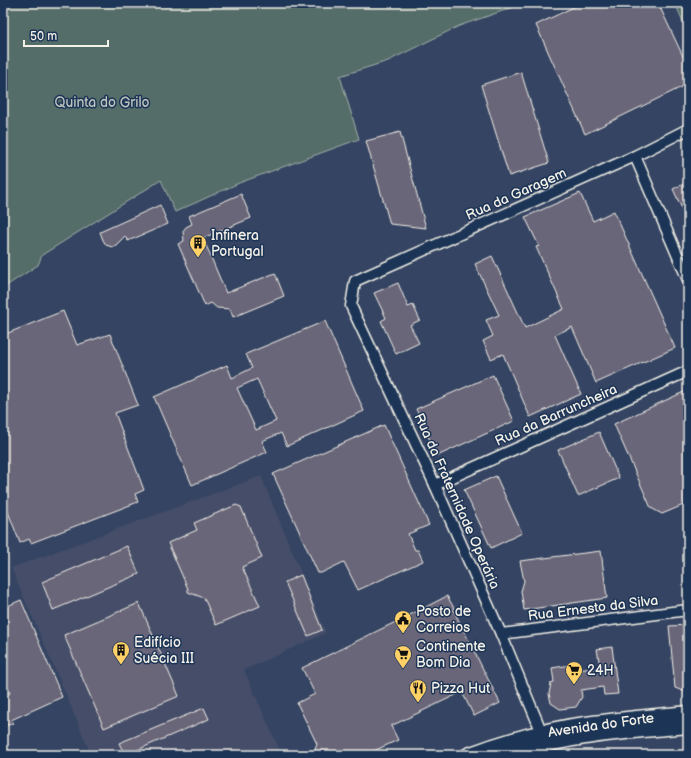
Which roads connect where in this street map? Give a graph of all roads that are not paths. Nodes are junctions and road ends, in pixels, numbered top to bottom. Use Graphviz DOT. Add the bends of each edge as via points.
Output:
graph roads {
  1 [pos="688,129"];
  2 [pos="635,156"];
  3 [pos="688,280"];
  4 [pos="355,281"];
  5 [pos="688,371"];
  6 [pos="435,485"];
  7 [pos="688,610"];
  8 [pos="501,634"];
  9 [pos="688,713"];
  10 [pos="688,726"];
  11 [pos="542,733"];
  12 [pos="468,755"];
  13 [pos="508,755"];
  1 -- 2 [label="street, Rua da Garagem"];
  2 -- 3 [label="street"];
  2 -- 4 [label="street, Rua da Garagem"];
  4 -- 6 [label="street, Rua da Fraternidade Operária" via="351,306"];
  5 -- 6 [label="street, Rua da Barruncheira"];
  6 -- 8 [label="street, Rua da Fraternidade Operária"];
  7 -- 8 [label="street, Rua Ernesto da Silva"];
  8 -- 11 [label="street, Rua da Fraternidade Operária"];
  9 -- 11 [label="street, Avenida do Forte" via="593,723"];
  10 -- 13 [label="street, Avenida do Forte" via="600,735"];
  11 -- 12 [label="street, Avenida do Forte"];
}
